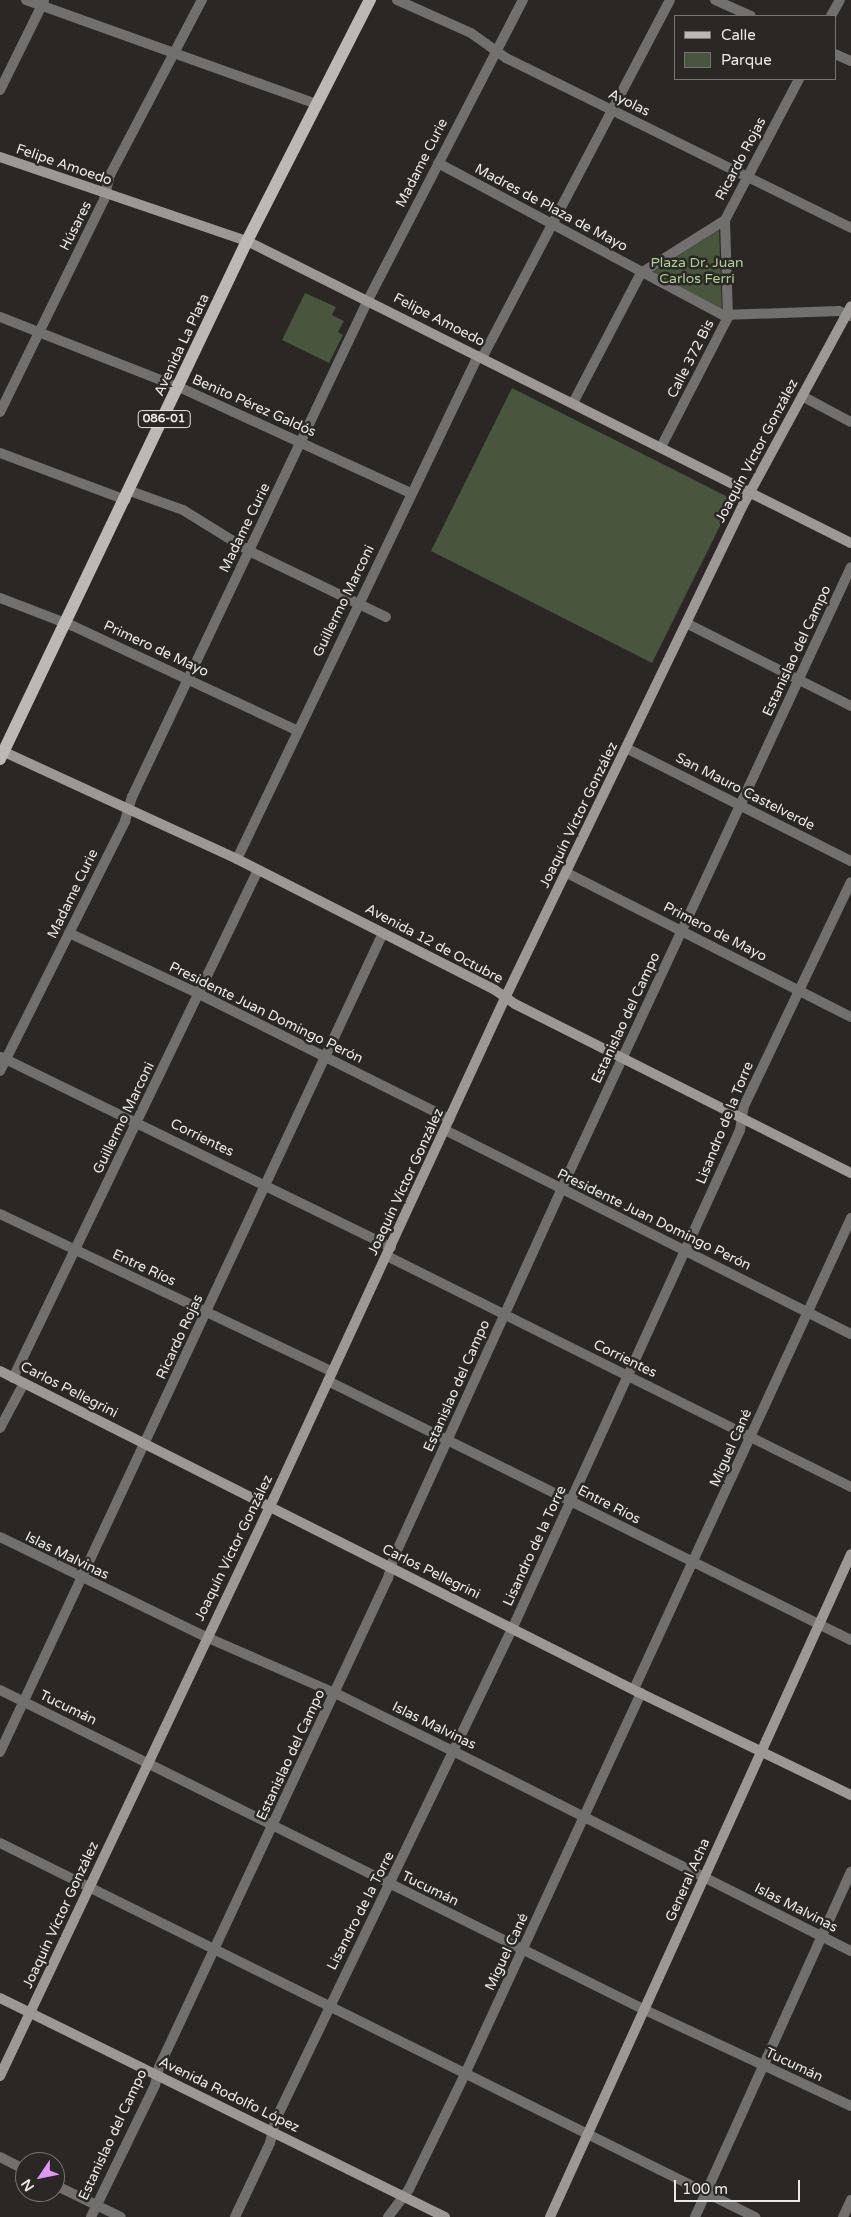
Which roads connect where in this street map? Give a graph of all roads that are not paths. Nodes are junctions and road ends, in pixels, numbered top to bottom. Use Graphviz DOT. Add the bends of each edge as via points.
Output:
graph roads {
  1 [pos="26,0"];
  2 [pos="202,0"];
  3 [pos="370,0"];
  4 [pos="397,0"];
  5 [pos="523,0"];
  6 [pos="670,0"];
  7 [pos="715,0"];
  8 [pos="840,0"];
  9 [pos="43,3"];
  10 [pos="749,15"];
  11 [pos="832,15"];
  12 [pos="497,49"];
  13 [pos="176,51"];
  14 [pos="836,54"];
  15 [pos="851,61"];
  16 [pos="798,80"];
  17 [pos="0,90"];
  18 [pos="317,104"];
  19 [pos="612,110"];
  20 [pos="0,158"];
  21 [pos="438,163"];
  22 [pos="747,177"];
  23 [pos="106,194"];
  24 [pos="725,220"];
  25 [pos="553,225"];
  26 [pos="851,228"];
  27 [pos="247,241"];
  28 [pos="642,273"];
  29 [pos="368,300"];
  30 [pos="850,312"];
  31 [pos="0,317"];
  32 [pos="728,317"];
  33 [pos="38,332"];
  34 [pos="480,357"];
  35 [pos="179,387"];
  36 [pos="802,396"];
  37 [pos="573,403"];
  38 [pos="0,412"];
  39 [pos="851,422"];
  40 [pos="302,442"];
  41 [pos="661,447"];
  42 [pos="0,453"];
  43 [pos="750,492"];
  44 [pos="411,493"];
  45 [pos="128,496"];
  46 [pos="851,543"];
  47 [pos="249,551"];
  48 [pos="851,567"];
  49 [pos="0,598"];
  50 [pos="358,604"];
  51 [pos="386,617"];
  52 [pos="64,622"];
  53 [pos="686,623"];
  54 [pos="188,680"];
  55 [pos="798,680"];
  56 [pos="851,706"];
  57 [pos="298,731"];
  58 [pos="626,748"];
  59 [pos="1,754"];
  60 [pos="740,806"];
  61 [pos="128,809"];
  62 [pos="237,859"];
  63 [pos="851,861"];
  64 [pos="258,870"];
  65 [pos="567,873"];
  66 [pos="851,882"];
  67 [pos="682,930"];
  68 [pos="69,933"];
  69 [pos="383,933"];
  70 [pos="799,991"];
  71 [pos="199,994"];
  72 [pos="505,998"];
  73 [pos="851,1017"];
  74 [pos="3,1058"];
  75 [pos="325,1058"];
  76 [pos="622,1058"];
  77 [pos="0,1071"];
  78 [pos="450,1119"];
  79 [pos="742,1119"];
  80 [pos="138,1122"];
  81 [pos="445,1130"];
  82 [pos="851,1173"];
  83 [pos="265,1184"];
  84 [pos="561,1190"];
  85 [pos="0,1214"];
  86 [pos="851,1218"];
  87 [pos="74,1251"];
  88 [pos="389,1251"];
  89 [pos="685,1251"];
  90 [pos="206,1313"];
  91 [pos="808,1313"];
  92 [pos="504,1316"];
  93 [pos="851,1334"];
  94 [pos="0,1371"];
  95 [pos="628,1375"];
  96 [pos="330,1377"];
  97 [pos="13,1378"];
  98 [pos="24,1383"];
  99 [pos="0,1428"];
  100 [pos="750,1438"];
  101 [pos="448,1441"];
  102 [pos="145,1444"];
  103 [pos="851,1488"];
  104 [pos="571,1501"];
  105 [pos="269,1506"];
  106 [pos="0,1537"];
  107 [pos="851,1554"];
  108 [pos="694,1563"];
  109 [pos="392,1568"];
  110 [pos="82,1579"];
  111 [pos="818,1625"];
  112 [pos="513,1627"];
  113 [pos="206,1637"];
  114 [pos="851,1640"];
  115 [pos="0,1690"];
  116 [pos="638,1691"];
  117 [pos="335,1693"];
  118 [pos="24,1702"];
  119 [pos="760,1751"];
  120 [pos="0,1752"];
  121 [pos="456,1752"];
  122 [pos="148,1763"];
  123 [pos="851,1795"];
  124 [pos="585,1815"];
  125 [pos="273,1826"];
  126 [pos="0,1843"];
  127 [pos="851,1872"];
  128 [pos="704,1876"];
  129 [pos="390,1885"];
  130 [pos="89,1887"];
  131 [pos="822,1936"];
  132 [pos="214,1949"];
  133 [pos="524,1950"];
  134 [pos="851,1951"];
  135 [pos="0,1998"];
  136 [pos="330,2007"];
  137 [pos="645,2010"];
  138 [pos="30,2013"];
  139 [pos="764,2066"];
  140 [pos="465,2074"];
  141 [pos="158,2075"];
  142 [pos="0,2076"];
  143 [pos="851,2106"];
  144 [pos="272,2132"];
  145 [pos="589,2132"];
  146 [pos="0,2157"];
  147 [pos="15,2165"];
  148 [pos="65,2190"];
  149 [pos="706,2193"];
  150 [pos="403,2196"];
  151 [pos="851,2200"];
  152 [pos="97,2205"];
  153 [pos="91,2217"];
  154 [pos="121,2217"];
  155 [pos="235,2217"];
  156 [pos="388,2217"];
  157 [pos="445,2217"];
  158 [pos="550,2217"];
  159 [pos="695,2217"];
  160 [pos="754,2217"];
  161 [pos="843,2217"];
  1 -- 9 [label="street"];
  2 -- 13 [label="street, Húsares"];
  3 -- 18 [label="main road, Avenida La Plata / 086-01"];
  4 -- 12 [label="street, Ayolas" via="471,33"];
  5 -- 12 [label="street, Madame Curie"];
  6 -- 19 [label="street, Guillermo Marconi"];
  7 -- 10 [label="street"];
  8 -- 11 [label="street"];
  9 -- 13 [label="street"];
  9 -- 17 [label="street"];
  12 -- 19 [label="street, Ayolas" via="506,58"];
  12 -- 21 [label="street, Madame Curie"];
  13 -- 18 [label="street"];
  13 -- 23 [label="street, Húsares" via="110,175"];
  14 -- 15 [label="street"];
  16 -- 22 [label="street, Ricardo Rojas"];
  18 -- 27 [label="main road, Avenida La Plata / 086-01"];
  19 -- 22 [label="street, Ayolas"];
  19 -- 25 [label="street, Guillermo Marconi"];
  20 -- 23 [label="street, Felipe Amoedo"];
  21 -- 25 [label="street, Madres de Plaza de Mayo"];
  21 -- 29 [label="street, Madame Curie"];
  22 -- 24 [label="street, Ricardo Rojas"];
  22 -- 26 [label="street, Ayolas"];
  23 -- 27 [label="street, Felipe Amoedo"];
  23 -- 33 [label="street, Húsares"];
  24 -- 28 [label="street, Ricardo Rojas"];
  24 -- 32 [label="street, Calle 372 Bis"];
  25 -- 28 [label="street, Madres de Plaza de Mayo"];
  25 -- 34 [label="street, Guillermo Marconi"];
  27 -- 29 [label="street, Felipe Amoedo"];
  27 -- 35 [label="main road, Avenida La Plata / 086-01"];
  28 -- 32 [label="street, Madres de Plaza de Mayo"];
  28 -- 37 [label="street, Ricardo Rojas"];
  29 -- 34 [label="street, Felipe Amoedo"];
  29 -- 40 [label="street, Madame Curie"];
  30 -- 32 [label="street, Madres de Plaza de Mayo"];
  30 -- 36 [label="street, Joaquín Víctor González"];
  31 -- 33 [label="street, Benito Pérez Galdós"];
  32 -- 41 [label="street, Calle 372 Bis"];
  33 -- 35 [label="street, Benito Pérez Galdós"];
  33 -- 38 [label="street, Húsares"];
  34 -- 37 [label="street, Felipe Amoedo"];
  34 -- 44 [label="street, Guillermo Marconi"];
  35 -- 40 [label="street, Benito Pérez Galdós"];
  35 -- 45 [label="main road, Avenida La Plata / 086-01"];
  36 -- 39 [label="street"];
  36 -- 43 [label="street, Joaquín Víctor González"];
  37 -- 41 [label="street, Felipe Amoedo"];
  40 -- 44 [label="street, Benito Pérez Galdós"];
  40 -- 47 [label="street, Madame Curie"];
  41 -- 43 [label="street, Felipe Amoedo"];
  42 -- 45 [label="street"];
  43 -- 46 [label="street, Felipe Amoedo"];
  43 -- 53 [label="street, Joaquín Víctor González"];
  44 -- 50 [label="street, Guillermo Marconi"];
  45 -- 47 [label="street" via="183,510"];
  45 -- 52 [label="main road, Avenida La Plata / 086-01"];
  47 -- 50 [label="street"];
  47 -- 54 [label="street, Madame Curie"];
  48 -- 55 [label="street, Estanislao del Campo"];
  49 -- 52 [label="street, Primero de Mayo"];
  50 -- 51 [label="street"];
  50 -- 57 [label="street, Guillermo Marconi"];
  52 -- 54 [label="street, Primero de Mayo"];
  52 -- 59 [label="main road, Avenida La Plata / 086-01"];
  53 -- 55 [label="street"];
  53 -- 58 [label="street, Joaquín Víctor González"];
  54 -- 57 [label="street, Primero de Mayo"];
  54 -- 61 [label="street, Madame Curie"];
  55 -- 56 [label="street"];
  55 -- 60 [label="street, Estanislao del Campo"];
  57 -- 62 [label="street, Guillermo Marconi"];
  58 -- 60 [label="street, San Mauro Castelverde"];
  58 -- 65 [label="street, Joaquín Víctor González"];
  59 -- 61 [label="street, Avenida 12 de Octubre"];
  60 -- 63 [label="street, San Mauro Castelverde"];
  60 -- 67 [label="street, Estanislao del Campo"];
  61 -- 62 [label="street, Avenida 12 de Octubre"];
  61 -- 68 [label="street, Madame Curie"];
  62 -- 64 [label="street, Avenida 12 de Octubre"];
  64 -- 69 [label="street, Avenida 12 de Octubre"];
  64 -- 71 [label="street, Guillermo Marconi"];
  65 -- 67 [label="street, Primero de Mayo"];
  65 -- 72 [label="street, Joaquín Víctor González"];
  66 -- 70 [label="street, Lisandro de la Torre"];
  67 -- 70 [label="street, Primero de Mayo"];
  67 -- 76 [label="street, Estanislao del Campo"];
  68 -- 71 [label="street, Presidente Juan Domingo Perón"];
  68 -- 74 [label="street, Madame Curie"];
  69 -- 72 [label="street, Avenida 12 de Octubre"];
  69 -- 75 [label="street, Ricardo Rojas"];
  70 -- 73 [label="street, Primero de Mayo"];
  70 -- 79 [label="street, Lisandro de la Torre" via="744,1106"];
  71 -- 75 [label="street, Presidente Juan Domingo Perón"];
  71 -- 80 [label="street, Guillermo Marconi"];
  72 -- 76 [label="street, Avenida 12 de Octubre"];
  72 -- 78 [label="street, Joaquín Víctor González"];
  74 -- 77 [label="street, Madame Curie"];
  74 -- 80 [label="street, Corrientes"];
  75 -- 78 [label="street, Presidente Juan Domingo Perón"];
  75 -- 83 [label="street, Ricardo Rojas"];
  76 -- 79 [label="street, Avenida 12 de Octubre"];
  76 -- 84 [label="street, Estanislao del Campo"];
  78 -- 81 [label="street, Joaquín Víctor González"];
  79 -- 82 [label="street, Avenida 12 de Octubre"];
  79 -- 89 [label="street, Lisandro de la Torre"];
  80 -- 83 [label="street, Corrientes"];
  80 -- 87 [label="street, Guillermo Marconi"];
  81 -- 84 [label="street, Presidente Juan Domingo Perón"];
  81 -- 88 [label="street, Joaquín Víctor González"];
  83 -- 88 [label="street, Corrientes"];
  83 -- 90 [label="street, Ricardo Rojas"];
  84 -- 89 [label="street, Presidente Juan Domingo Perón"];
  84 -- 92 [label="street, Estanislao del Campo"];
  85 -- 87 [label="street, Entre Ríos"];
  86 -- 91 [label="street, Miguel Cané"];
  87 -- 90 [label="street, Entre Ríos"];
  87 -- 97 [label="street, Guillermo Marconi"];
  88 -- 92 [label="street, Corrientes"];
  88 -- 96 [label="street, Joaquín Víctor González"];
  89 -- 91 [label="street, Presidente Juan Domingo Perón"];
  89 -- 95 [label="street, Lisandro de la Torre"];
  90 -- 96 [label="street, Entre Ríos"];
  90 -- 102 [label="street, Ricardo Rojas"];
  91 -- 93 [label="street, Presidente Juan Domingo Perón"];
  91 -- 100 [label="street, Miguel Cané"];
  92 -- 95 [label="street, Corrientes"];
  92 -- 101 [label="street, Estanislao del Campo"];
  94 -- 97 [label="street, Carlos Pellegrini"];
  95 -- 100 [label="street, Corrientes"];
  95 -- 104 [label="street, Lisandro de la Torre"];
  96 -- 101 [label="street, Entre Ríos"];
  96 -- 105 [label="street, Joaquín Víctor González"];
  97 -- 98 [label="street, Carlos Pellegrini"];
  98 -- 99 [label="street"];
  98 -- 102 [label="street, Carlos Pellegrini"];
  100 -- 103 [label="street, Corrientes"];
  100 -- 108 [label="street, Miguel Cané"];
  101 -- 104 [label="street, Entre Ríos"];
  101 -- 109 [label="street, Estanislao del Campo" via="394,1557"];
  102 -- 105 [label="street, Carlos Pellegrini"];
  102 -- 110 [label="street, Ricardo Rojas"];
  104 -- 108 [label="street, Entre Ríos"];
  104 -- 112 [label="street, Lisandro de la Torre"];
  105 -- 109 [label="street, Carlos Pellegrini"];
  105 -- 113 [label="street, Joaquín Víctor González"];
  106 -- 110 [label="street, Islas Malvinas"];
  107 -- 111 [label="street, General Acha"];
  108 -- 111 [label="street, Entre Ríos"];
  108 -- 116 [label="street, Miguel Cané"];
  109 -- 112 [label="street, Carlos Pellegrini"];
  109 -- 117 [label="street, Estanislao del Campo"];
  110 -- 113 [label="street, Islas Malvinas"];
  110 -- 118 [label="street, Ricardo Rojas"];
  111 -- 114 [label="street, Entre Ríos"];
  111 -- 119 [label="street, General Acha"];
  112 -- 116 [label="street, Carlos Pellegrini"];
  112 -- 121 [label="street, Lisandro de la Torre"];
  113 -- 117 [label="street, Islas Malvinas"];
  113 -- 122 [label="street, Joaquín Víctor González"];
  115 -- 118 [label="street, Tucumán"];
  116 -- 119 [label="street, Carlos Pellegrini"];
  116 -- 124 [label="street, Miguel Cané"];
  117 -- 121 [label="street, Islas Malvinas"];
  117 -- 125 [label="street, Estanislao del Campo"];
  118 -- 120 [label="street, Ricardo Rojas"];
  118 -- 122 [label="street, Tucumán"];
  119 -- 123 [label="street, Carlos Pellegrini"];
  119 -- 128 [label="street, General Acha"];
  121 -- 124 [label="street, Islas Malvinas"];
  121 -- 129 [label="street, Lisandro de la Torre"];
  122 -- 125 [label="street, Tucumán"];
  122 -- 130 [label="street, Joaquín Víctor González"];
  124 -- 128 [label="street, Islas Malvinas"];
  124 -- 133 [label="street, Miguel Cané"];
  125 -- 129 [label="street, Tucumán"];
  125 -- 132 [label="street, Estanislao del Campo"];
  126 -- 130 [label="street"];
  127 -- 131 [label="street"];
  128 -- 131 [label="street, Islas Malvinas"];
  128 -- 137 [label="street, General Acha"];
  129 -- 133 [label="street, Tucumán"];
  129 -- 136 [label="street, Lisandro de la Torre"];
  130 -- 132 [label="street"];
  130 -- 138 [label="street, Joaquín Víctor González"];
  131 -- 134 [label="street, Islas Malvinas"];
  131 -- 139 [label="street"];
  132 -- 136 [label="street"];
  132 -- 141 [label="street, Estanislao del Campo"];
  133 -- 137 [label="street, Tucumán"];
  133 -- 140 [label="street, Miguel Cané"];
  135 -- 138 [label="street, Avenida Rodolfo López"];
  136 -- 140 [label="street"];
  136 -- 144 [label="street, Lisandro de la Torre"];
  137 -- 139 [label="street, Tucumán"];
  137 -- 145 [label="street, General Acha"];
  138 -- 141 [label="street, Avenida Rodolfo López"];
  138 -- 142 [label="street, Joaquín Víctor González"];
  139 -- 143 [label="street, Tucumán"];
  139 -- 149 [label="street"];
  140 -- 145 [label="street"];
  140 -- 150 [label="street, Miguel Cané"];
  141 -- 144 [label="street, Avenida Rodolfo López"];
  141 -- 152 [label="street, Estanislao del Campo"];
  144 -- 150 [label="street, Avenida Rodolfo López"];
  144 -- 155 [label="street, Lisandro de la Torre" via="270,2143"];
  145 -- 149 [label="street"];
  145 -- 158 [label="street, General Acha"];
  146 -- 147 [label="street"];
  148 -- 152 [label="street"];
  149 -- 159 [label="street"];
  149 -- 160 [label="street"];
  150 -- 156 [label="street, Miguel Cané"];
  150 -- 157 [label="street, Avenida Rodolfo López"];
  151 -- 161 [label="street"];
  152 -- 153 [label="street, Estanislao del Campo"];
  152 -- 154 [label="street"];
}
